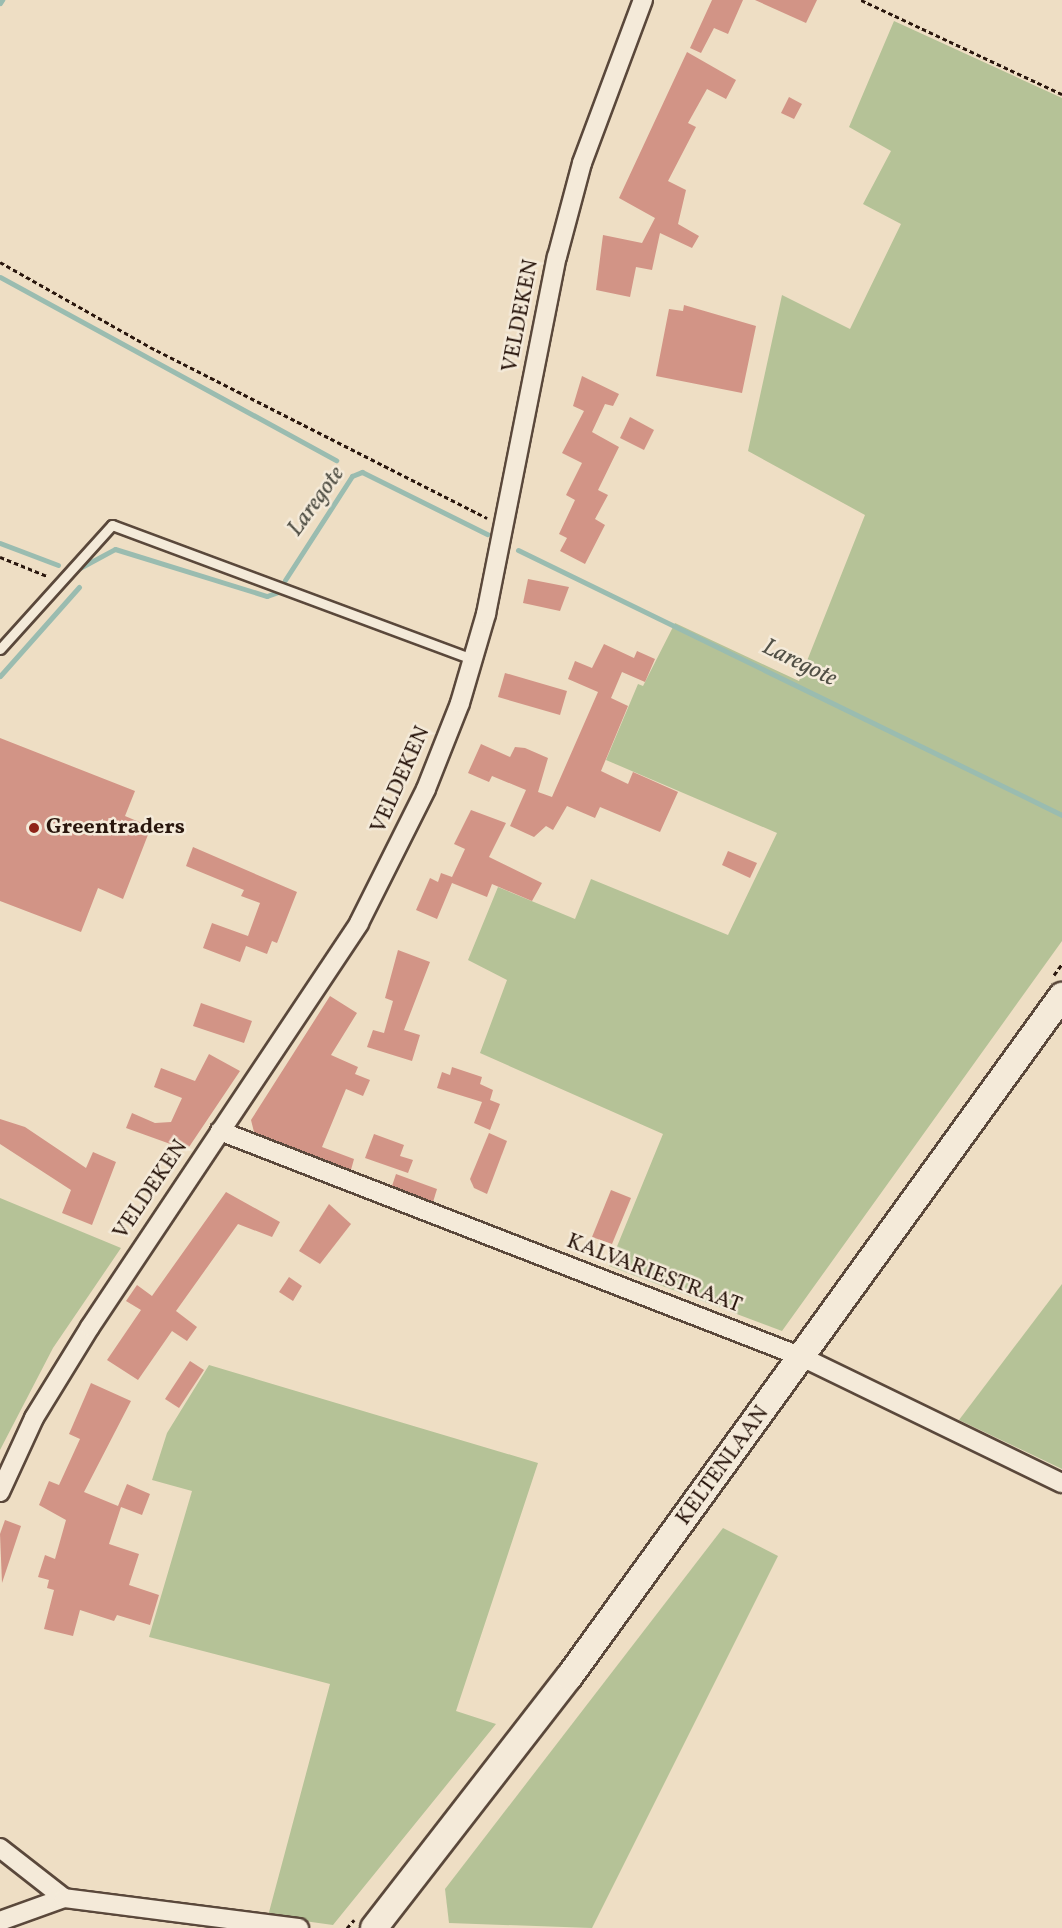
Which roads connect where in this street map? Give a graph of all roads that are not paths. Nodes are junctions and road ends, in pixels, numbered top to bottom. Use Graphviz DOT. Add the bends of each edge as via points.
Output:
graph roads {
  1 [pos="643,0"];
  2 [pos="0,649"];
  3 [pos="473,659"];
  4 [pos="1062,996"];
  5 [pos="220,1131"];
  6 [pos="802,1357"];
  7 [pos="1062,1483"];
  8 [pos="0,1492"];
  9 [pos="0,1848"];
  10 [pos="64,1898"];
  11 [pos="0,1921"];
  12 [pos="298,1928"];
  13 [pos="374,1928"];
  1 -- 3 [label="street, VELDEKEN" via="582,163 557,257 504,526"];
  2 -- 3 [label="lane" via="112,525"];
  3 -- 5 [label="street, VELDEKEN" via="426,789 390,866 358,922"];
  4 -- 6 [label="main road, KELTENLAAN"];
  5 -- 6 [label="street, KALVARIESTRAAT"];
  5 -- 8 [label="street, VELDEKEN" via="34,1418"];
  6 -- 7 [label="street, KALVARIESTRAAT"];
  6 -- 13 [label="main road, KELTENLAAN" via="569,1677"];
  9 -- 10 [label="street"];
  10 -- 11 [label="street"];
  10 -- 12 [label="street"];
}
